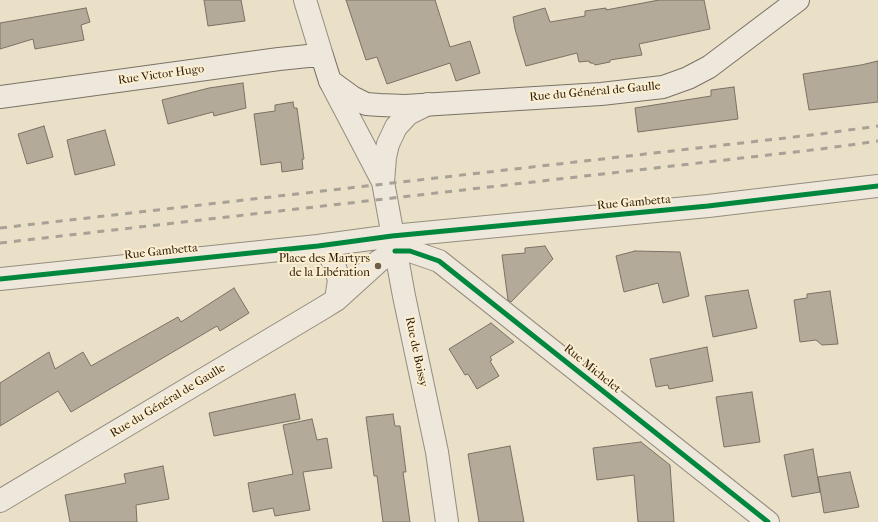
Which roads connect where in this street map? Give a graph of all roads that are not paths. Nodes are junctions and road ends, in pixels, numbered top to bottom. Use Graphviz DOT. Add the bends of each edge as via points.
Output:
graph roads {
  1 [pos="305,0"];
  2 [pos="798,0"];
  3 [pos="322,56"];
  4 [pos="330,81"];
  5 [pos="0,97"];
  6 [pos="428,104"];
  7 [pos="383,182"];
  8 [pos="878,186"];
  9 [pos="393,244"];
  10 [pos="324,245"];
  11 [pos="0,279"];
  12 [pos="336,300"];
  13 [pos="0,501"];
  14 [pos="447,522"];
  15 [pos="768,522"];
  1 -- 3 [label="street, Rue de Boissy"];
  2 -- 6 [label="street, Rue du Général de Gaulle" via="709,67 662,87 602,94"];
  3 -- 4 [label="street, Rue de Boissy"];
  3 -- 5 [label="street, Rue Victor Hugo" via="279,59"];
  4 -- 6 [label="street, Rue du Général de Gaulle" via="366,104"];
  4 -- 7 [label="street, Rue de Boissy"];
  6 -- 7 [label="street, Rue de Boissy" via="408,114 396,127 385,157"];
  7 -- 9 [label="street, Rue de Boissy"];
  8 -- 9 [label="street, Rue Gambetta"];
  9 -- 10 [label="street"];
  9 -- 12 [label="street" via="379,261"];
  9 -- 14 [label="street, Rue de Boissy" via="437,452"];
  9 -- 15 [label="street, Rue Michelet" via="439,261"];
  10 -- 11 [label="street, Rue Gambetta"];
  10 -- 12 [label="street" via="339,280"];
  12 -- 13 [label="street, Rue du Général de Gaulle"];
}
